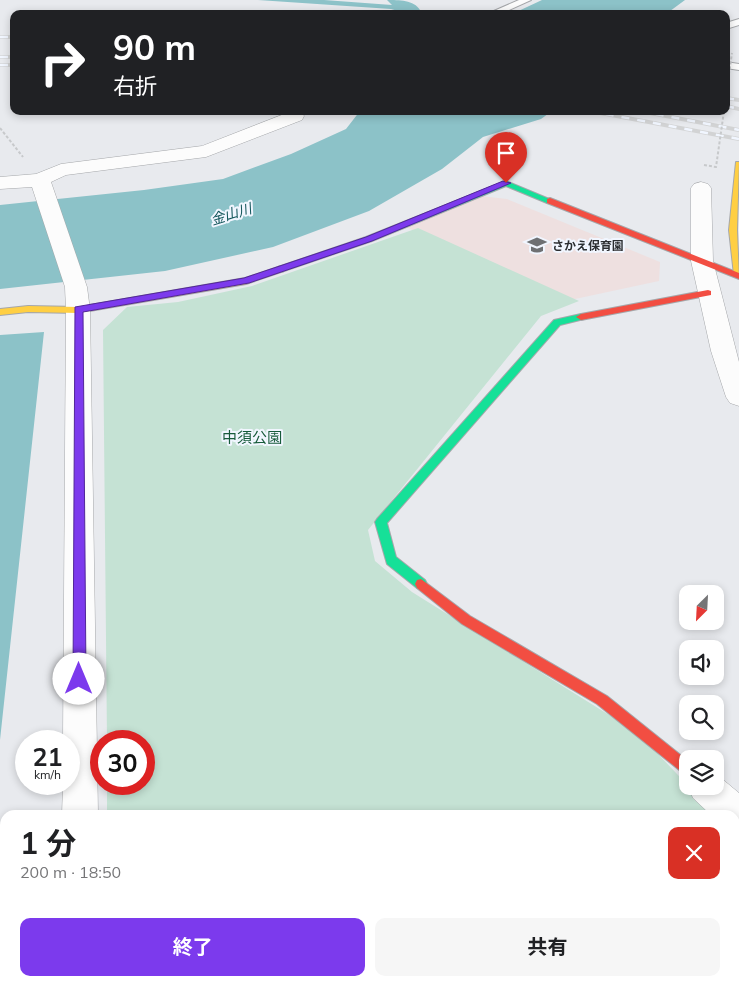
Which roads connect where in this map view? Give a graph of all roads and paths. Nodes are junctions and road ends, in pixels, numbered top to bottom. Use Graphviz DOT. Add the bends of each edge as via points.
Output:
graph roads {
  1 [pos="527,0"];
  2 [pos="501,10"];
  3 [pos="732,53"];
  4 [pos="730,67"];
  5 [pos="723,115"];
  6 [pos="296,116"];
  7 [pos="739,164"];
  8 [pos="704,165"];
  9 [pos="40,180"];
  10 [pos="0,183"];
  11 [pos="701,188"];
  12 [pos="702,261"];
  13 [pos="739,276"];
  14 [pos="708,293"];
  15 [pos="77,299"];
  16 [pos="0,312"];
  17 [pos="739,397"];
  18 [pos="679,763"];
  19 [pos="716,795"];
  20 [pos="80,810"];
  21 [pos="732,810"];
  1 -- 2 [label="lane"];
  3 -- 4 [label="path, bridge"];
  5 -- 8 [label="path, bridge" via="716,167"];
  6 -- 9 [label="street" via="206,151 61,170"];
  7 -- 13 [label="street" via="733,230"];
  9 -- 10 [label="street"];
  9 -- 15 [label="street"];
  11 -- 12 [label="street"];
  12 -- 13 [label="street"];
  12 -- 14 [label="street"];
  12 -- 15 [label="street" via="506,183 369,239 246,280"];
  14 -- 17 [label="street"];
  14 -- 18 [label="street" via="557,322 381,522 391,560 466,620 602,700"];
  15 -- 16 [label="street"];
  15 -- 20 [label="street"];
  19 -- 21 [label="street"];
}
